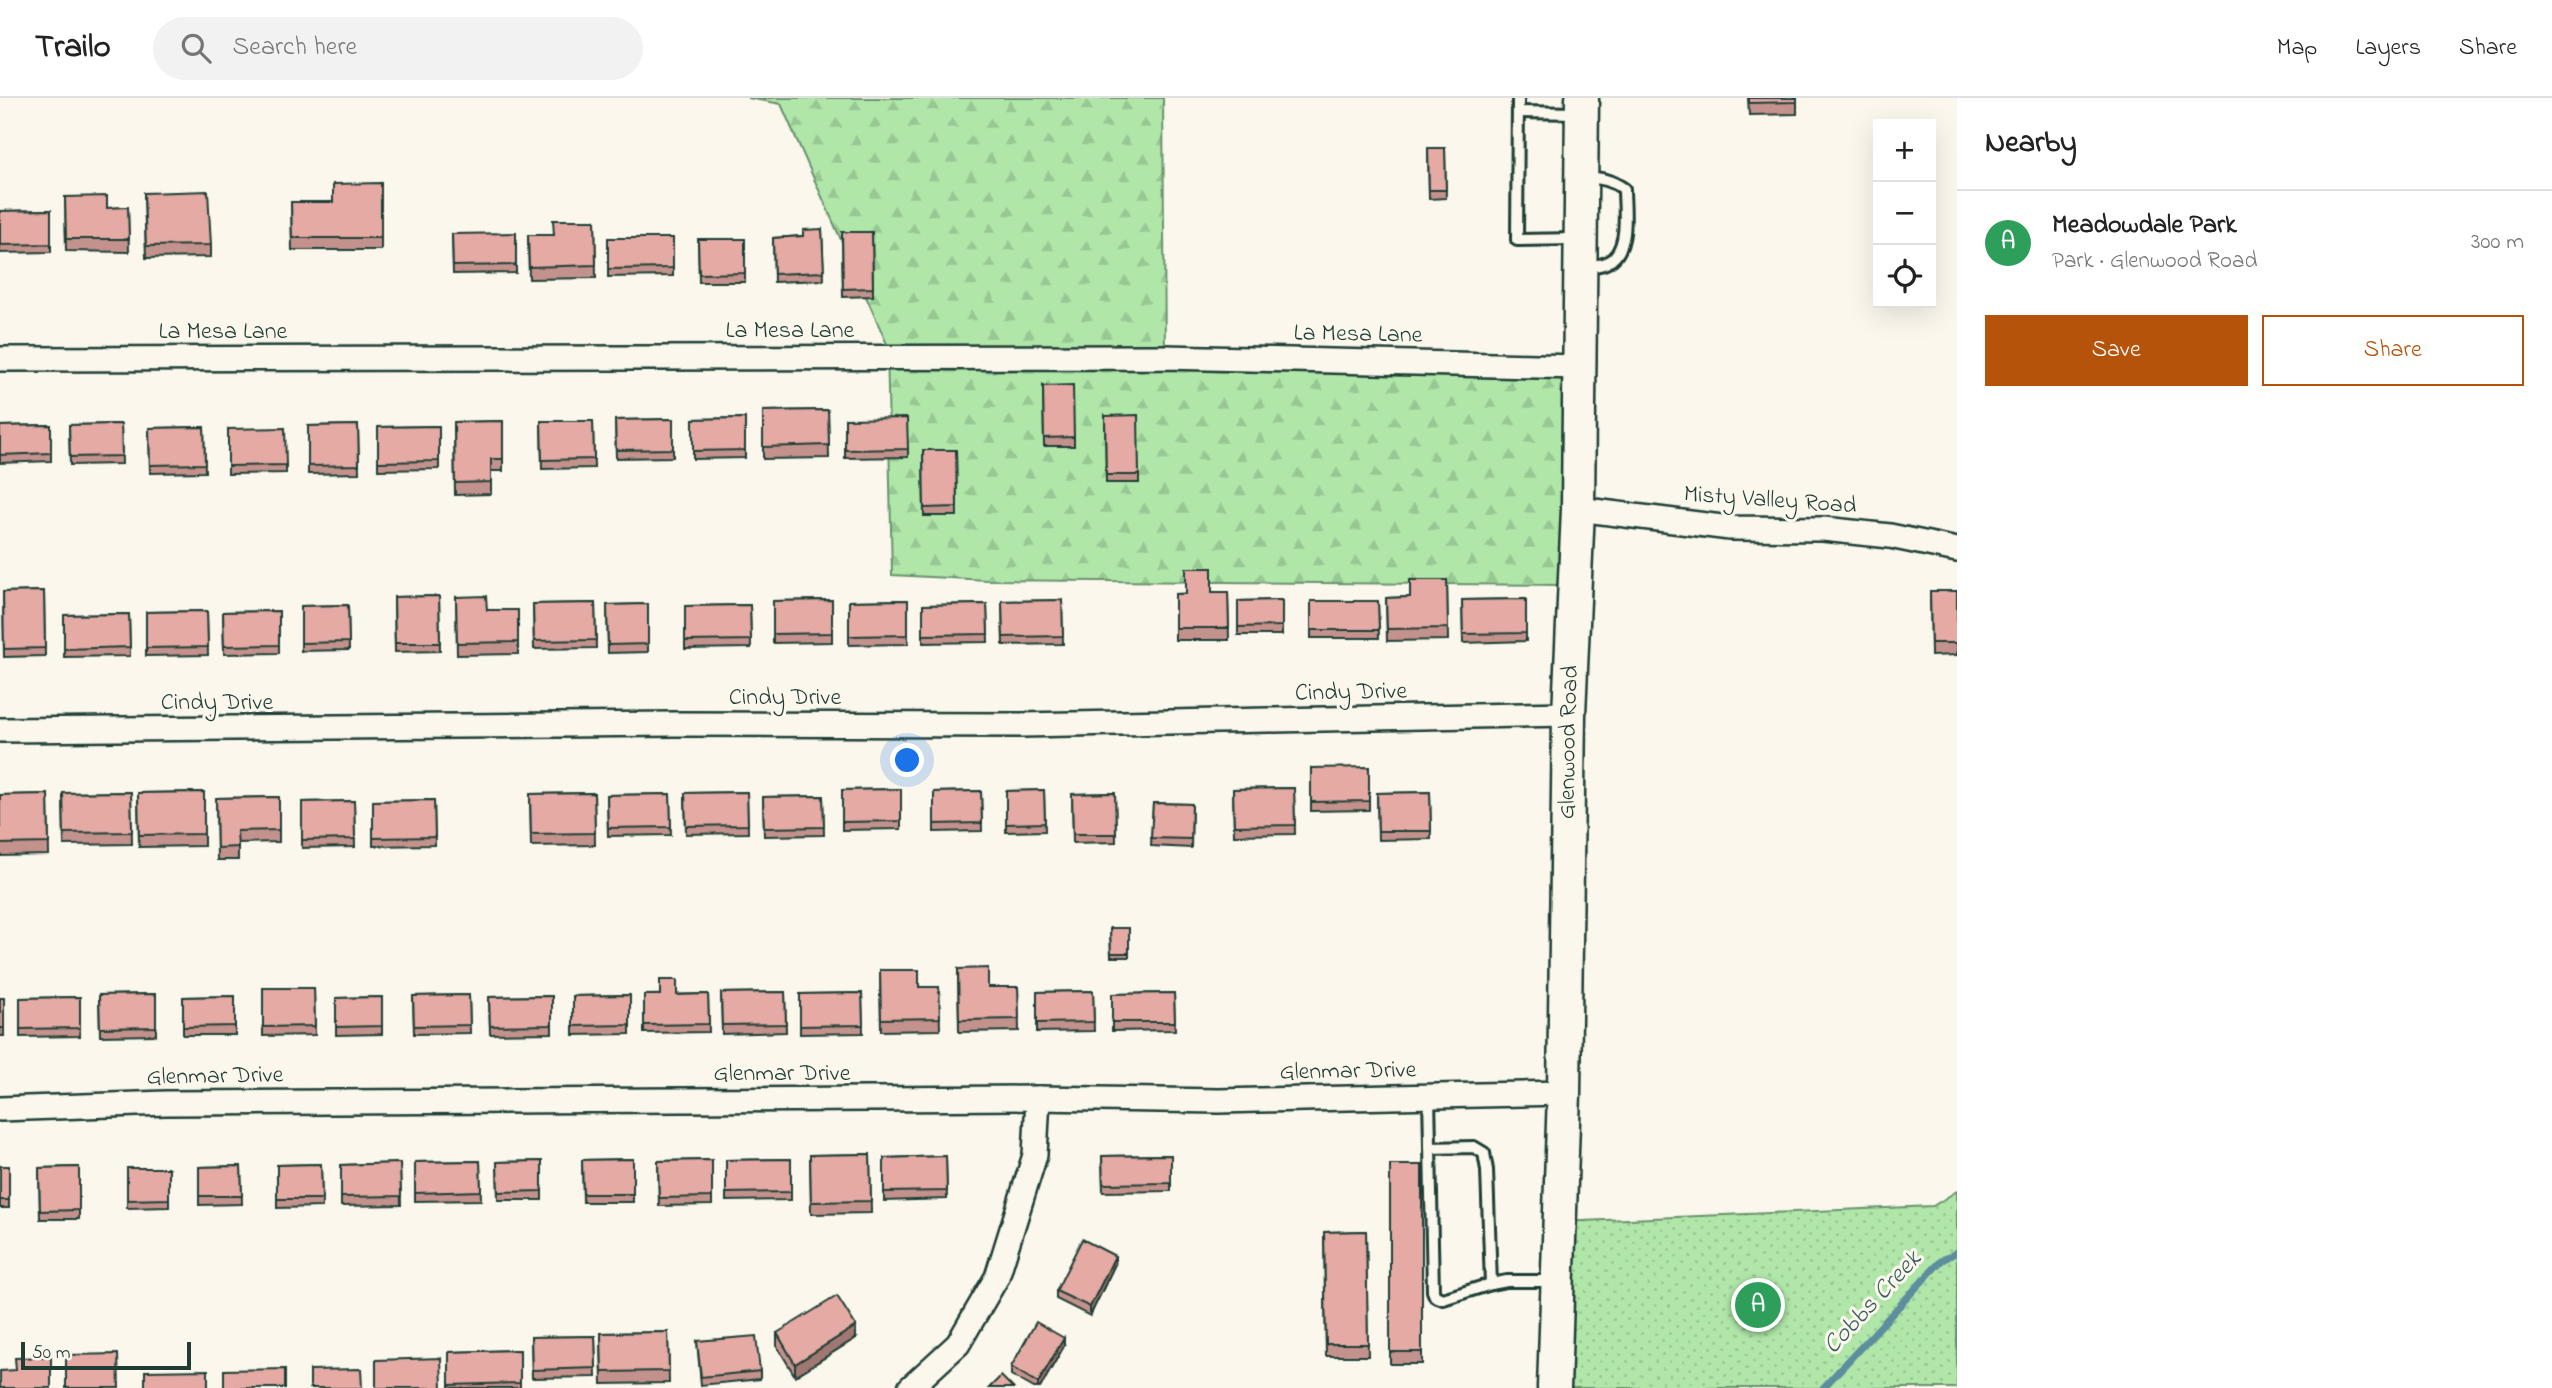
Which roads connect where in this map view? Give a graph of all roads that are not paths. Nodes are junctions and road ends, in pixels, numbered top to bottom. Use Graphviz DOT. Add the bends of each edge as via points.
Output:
graph roads {
  1 [pos="1518,98"];
  2 [pos="1582,106"];
  3 [pos="1518,112"];
  4 [pos="1581,177"];
  5 [pos="1581,253"];
  6 [pos="0,359"];
  7 [pos="1580,367"];
  8 [pos="1578,509"];
  9 [pos="1957,550"];
  10 [pos="1569,714"];
  11 [pos="0,730"];
  12 [pos="1564,1093"];
  13 [pos="1429,1096"];
  14 [pos="1038,1098"];
  15 [pos="0,1109"];
  16 [pos="1430,1148"];
  17 [pos="1558,1281"];
  18 [pos="1490,1284"];
  19 [pos="910,1388"];
  20 [pos="1553,1388"];
  1 -- 3 [label="lane"];
  2 -- 3 [label="lane"];
  2 -- 4 [label="main road, Glenwood Road"];
  3 -- 5 [label="lane" via="1517,240"];
  4 -- 5 [label="main road, Glenwood Road"];
  4 -- 5 [label="lane" via="1601,178 1624,190 1623,242 1616,256 1606,263"];
  5 -- 7 [label="main road, Glenwood Road"];
  6 -- 7 [label="street, La Mesa Lane" via="1165,356"];
  7 -- 8 [label="main road, Glenwood Road"];
  8 -- 9 [label="street, Misty Valley Road" via="1731,528 1877,534"];
  8 -- 10 [label="main road, Glenwood Road"];
  10 -- 11 [label="street, Cindy Drive" via="1022,725"];
  10 -- 12 [label="main road, Glenwood Road"];
  12 -- 13 [label="street, Glenmar Drive"];
  12 -- 17 [label="main road, Glenwood Road"];
  13 -- 14 [label="street, Glenmar Drive" via="1219,1101"];
  13 -- 16 [label="lane"];
  14 -- 15 [label="street, Glenmar Drive" via="166,1103"];
  14 -- 19 [label="street" via="1035,1155 996,1277 958,1344"];
  16 -- 18 [label="lane" via="1474,1147 1484,1153"];
  16 -- 18 [label="lane" via="1433,1291 1443,1299"];
  17 -- 18 [label="lane"];
  17 -- 20 [label="main road, Glenwood Road"];
}
